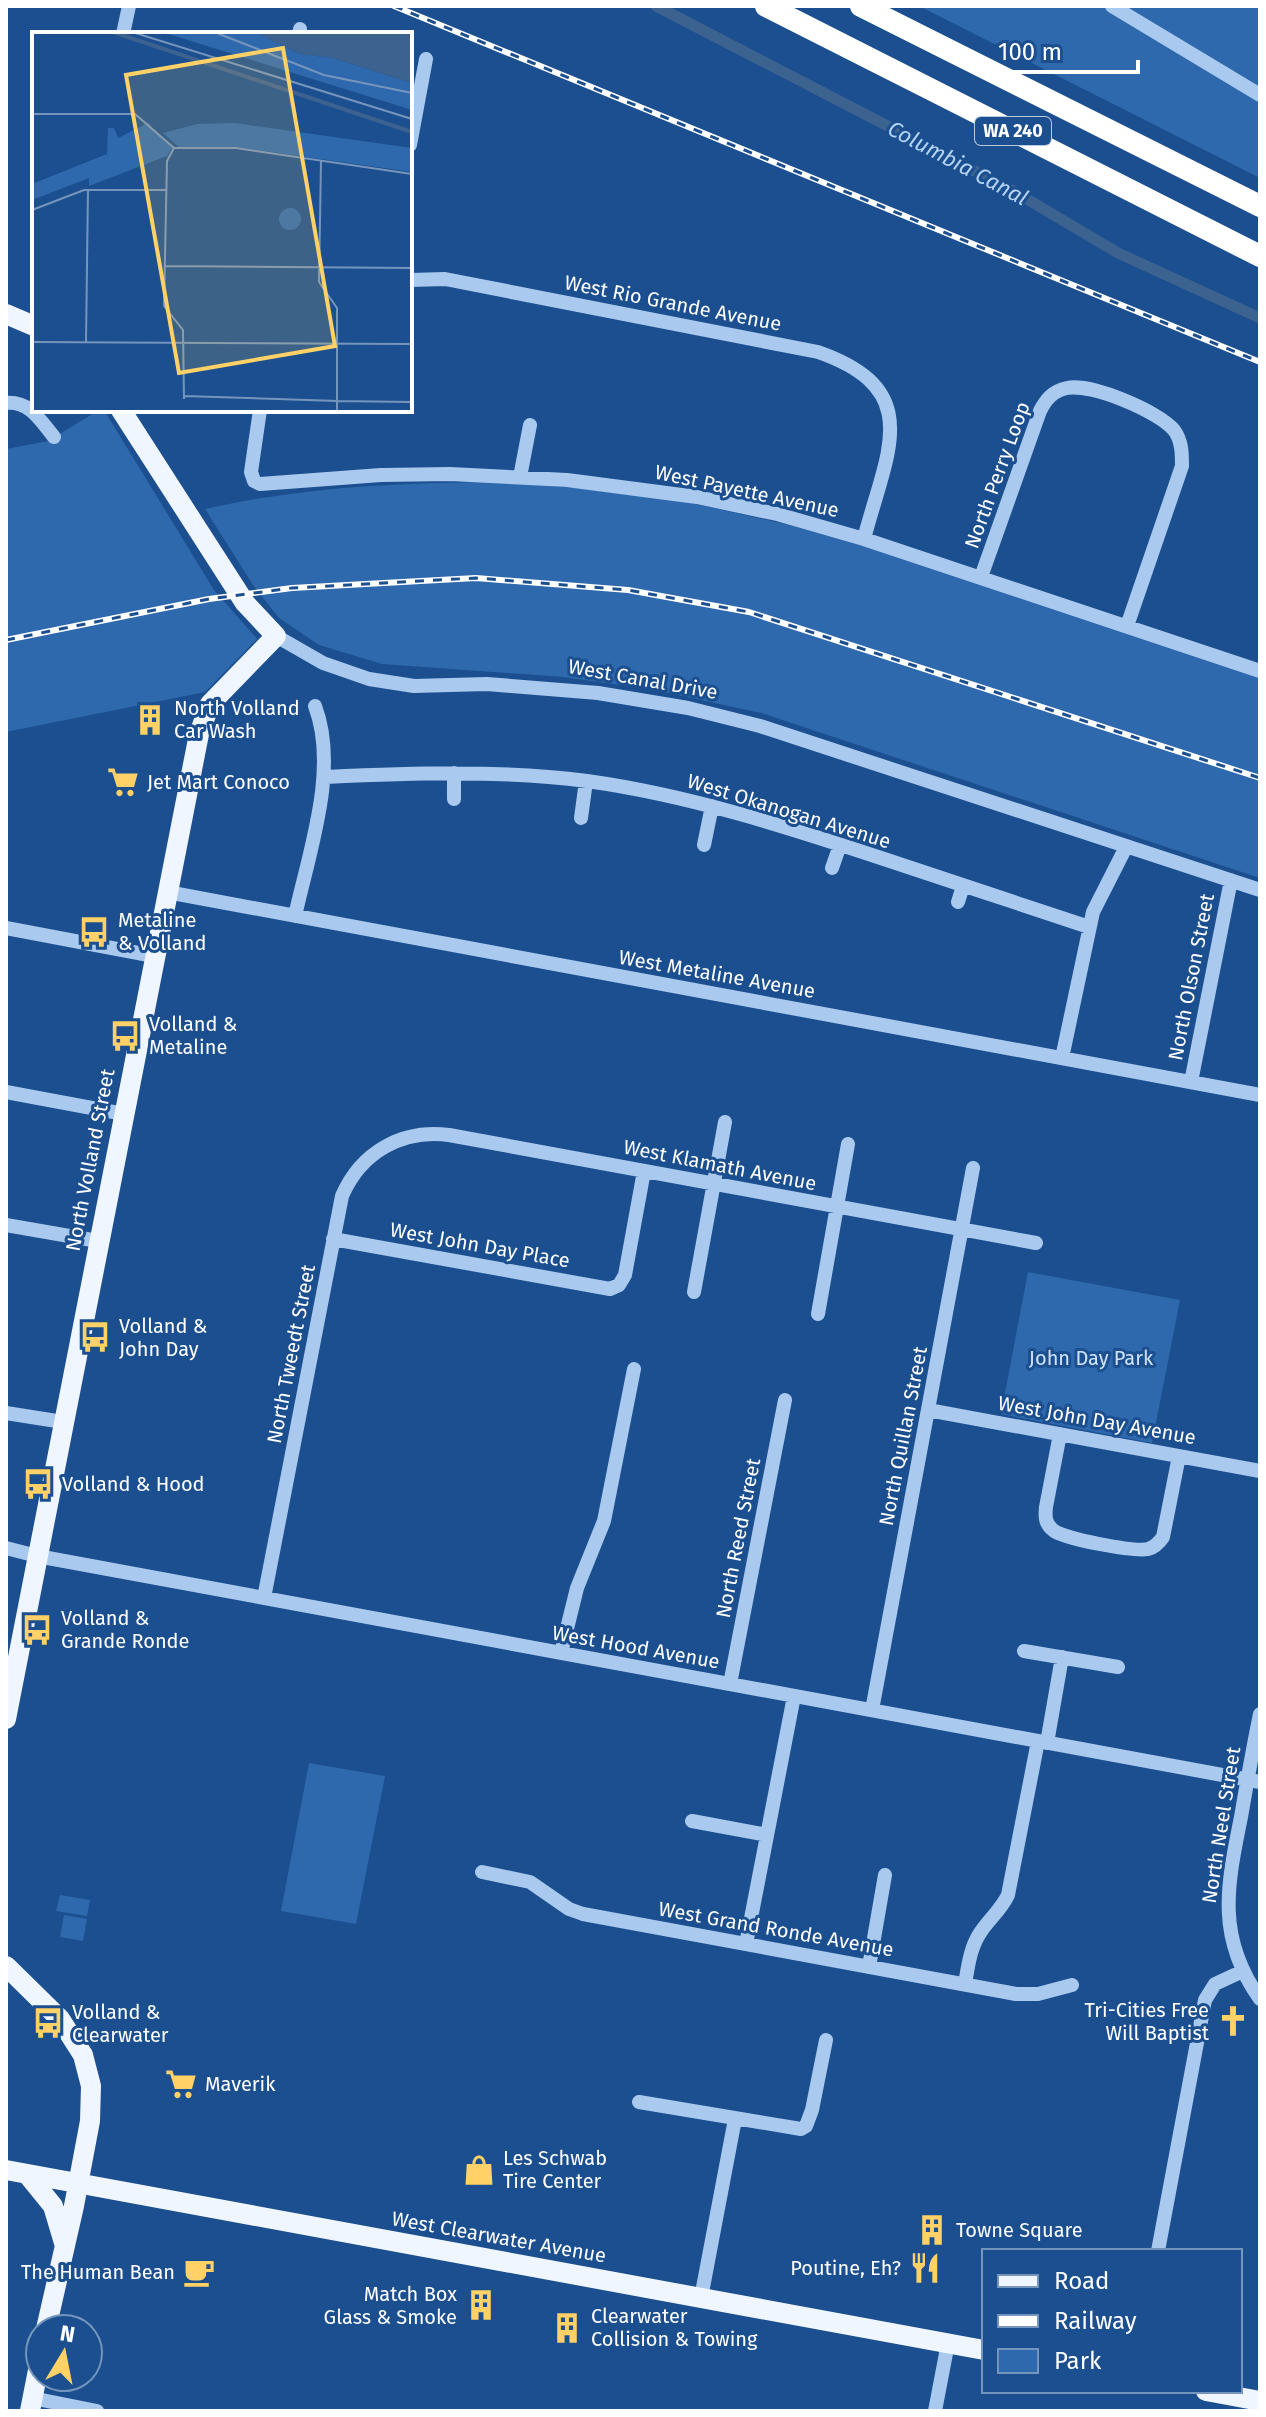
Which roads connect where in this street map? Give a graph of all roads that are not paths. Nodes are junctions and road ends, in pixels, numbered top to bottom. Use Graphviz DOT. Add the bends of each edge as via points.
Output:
graph roads {
  1 [pos="129,6"];
  2 [pos="766,6"];
  3 [pos="861,6"];
  4 [pos="1112,6"];
  5 [pos="123,32"];
  6 [pos="426,59"];
  7 [pos="1260,95"];
  8 [pos="412,134"];
  9 [pos="1260,206"];
  10 [pos="1260,256"];
  11 [pos="412,280"];
  12 [pos="6,314"];
  13 [pos="32,325"];
  14 [pos="12,402"];
  15 [pos="32,409"];
  16 [pos="34,412"];
  17 [pos="122,412"];
  18 [pos="260,412"];
  19 [pos="57,416"];
  20 [pos="530,425"];
  21 [pos="520,477"];
  22 [pos="864,539"];
  23 [pos="981,577"];
  24 [pos="1127,626"];
  25 [pos="276,636"];
  26 [pos="1260,671"];
  27 [pos="315,706"];
  28 [pos="454,773"];
  29 [pos="326,777"];
  30 [pos="586,781"];
  31 [pos="454,799"];
  32 [pos="712,806"];
  33 [pos="581,818"];
  34 [pos="704,845"];
  35 [pos="840,845"];
  36 [pos="1126,847"];
  37 [pos="832,868"];
  38 [pos="1231,880"];
  39 [pos="963,886"];
  40 [pos="1260,890"];
  41 [pos="167,892"];
  42 [pos="958,902"];
  43 [pos="295,916"];
  44 [pos="1089,927"];
  45 [pos="6,928"];
  46 [pos="154,956"];
  47 [pos="1062,1058"];
  48 [pos="1191,1082"];
  49 [pos="6,1092"];
  50 [pos="1260,1095"];
  51 [pos="124,1114"];
  52 [pos="725,1122"];
  53 [pos="397,1140"];
  54 [pos="848,1144"];
  55 [pos="973,1168"];
  56 [pos="644,1171"];
  57 [pos="714,1184"];
  58 [pos="837,1207"];
  59 [pos="6,1225"];
  60 [pos="962,1229"];
  61 [pos="333,1239"];
  62 [pos="98,1241"];
  63 [pos="1036,1243"];
  64 [pos="694,1292"];
  65 [pos="818,1314"];
  66 [pos="634,1369"];
  67 [pos="785,1400"];
  68 [pos="928,1410"];
  69 [pos="6,1413"];
  70 [pos="63,1422"];
  71 [pos="1060,1434"];
  72 [pos="1179,1456"];
  73 [pos="1260,1471"];
  74 [pos="6,1548"];
  75 [pos="37,1556"];
  76 [pos="264,1598"];
  77 [pos="13,1639"];
  78 [pos="1024,1651"];
  79 [pos="561,1653"];
  80 [pos="1062,1657"];
  81 [pos="1118,1667"];
  82 [pos="730,1684"];
  83 [pos="794,1696"];
  84 [pos="872,1710"];
  85 [pos="1260,1714"];
  86 [pos="6,1719"];
  87 [pos="1042,1742"];
  88 [pos="1254,1781"];
  89 [pos="692,1821"];
  90 [pos="767,1835"];
  91 [pos="482,1872"];
  92 [pos="885,1875"];
  93 [pos="746,1944"];
  94 [pos="6,1966"];
  95 [pos="869,1967"];
  96 [pos="1243,1971"];
  97 [pos="965,1984"];
  98 [pos="1072,1985"];
  99 [pos="1260,1999"];
  100 [pos="826,2040"];
  101 [pos="639,2102"];
  102 [pos="735,2119"];
  103 [pos="6,2170"];
  104 [pos="27,2174"];
  105 [pos="78,2184"];
  106 [pos="65,2247"];
  107 [pos="1158,2249"];
  108 [pos="701,2298"];
  109 [pos="50,2313"];
  110 [pos="948,2343"];
  111 [pos="982,2350"];
  112 [pos="1217,2393"];
  113 [pos="1260,2401"];
  114 [pos="31,2405"];
  115 [pos="97,2411"];
  116 [pos="935,2411"];
  1 -- 5 [label="street"];
  2 -- 10 [label="highway, WA 240"];
  3 -- 9 [label="highway, WA 240"];
  4 -- 7 [label="street"];
  6 -- 8 [label="street"];
  11 -- 22 [label="street, West Rio Grande Avenue" via="445,279 841,360 876,386 886,400 892,426"];
  12 -- 13 [label="main road"];
  14 -- 15 [label="street"];
  16 -- 19 [label="street" via="49,431"];
  17 -- 25 [label="main road, West Canal Drive" via="245,603"];
  18 -- 21 [label="street, West Payette Avenue" via="251,472 254,481 269,486 381,475"];
  20 -- 21 [label="street"];
  21 -- 22 [label="street, West Payette Avenue" via="697,497"];
  22 -- 23 [label="street, West Payette Avenue"];
  23 -- 24 [label="street, West Payette Avenue"];
  23 -- 24 [label="street, North Perry Loop" via="1040,411 1054,392 1087,387 1154,414 1181,443 1182,466"];
  24 -- 26 [label="street, West Payette Avenue"];
  25 -- 36 [label="street, West Canal Drive" via="323,663 381,682 510,685 688,708 760,726"];
  25 -- 41 [label="main road, North Volland Street" via="205,712"];
  27 -- 29 [label="street"];
  28 -- 29 [label="street, West Okanogan Avenue"];
  28 -- 30 [label="street, West Okanogan Avenue"];
  28 -- 31 [label="street"];
  29 -- 43 [label="street"];
  30 -- 32 [label="street, West Okanogan Avenue"];
  30 -- 33 [label="street"];
  32 -- 34 [label="street"];
  32 -- 35 [label="street, West Okanogan Avenue"];
  35 -- 37 [label="street"];
  35 -- 39 [label="street, West Okanogan Avenue"];
  36 -- 38 [label="street, West Canal Drive"];
  36 -- 44 [label="street"];
  38 -- 40 [label="street, West Canal Drive"];
  38 -- 48 [label="street, North Olson Street"];
  39 -- 42 [label="street"];
  39 -- 44 [label="street, West Okanogan Avenue"];
  41 -- 43 [label="street, West Metaline Avenue"];
  41 -- 46 [label="main road, North Volland Street"];
  43 -- 47 [label="street, West Metaline Avenue"];
  44 -- 47 [label="street"];
  45 -- 46 [label="street"];
  46 -- 51 [label="main road, North Volland Street"];
  47 -- 48 [label="street, West Metaline Avenue"];
  48 -- 50 [label="street, West Metaline Avenue"];
  49 -- 51 [label="street"];
  51 -- 62 [label="main road, North Volland Street"];
  52 -- 57 [label="street"];
  53 -- 56 [label="street, West Klamath Avenue" via="440,1134"];
  53 -- 61 [label="street, North Tweedt Street" via="353,1175 342,1196"];
  54 -- 58 [label="street"];
  55 -- 60 [label="street, North Quillan Street"];
  56 -- 57 [label="street, West Klamath Avenue"];
  56 -- 61 [label="street, West John Day Place" via="625,1275 619,1285 606,1289"];
  57 -- 58 [label="street, West Klamath Avenue"];
  57 -- 64 [label="street"];
  58 -- 60 [label="street, West Klamath Avenue"];
  58 -- 65 [label="street"];
  59 -- 62 [label="street"];
  60 -- 63 [label="street, West Klamath Avenue"];
  60 -- 68 [label="street, North Quillan Street"];
  61 -- 76 [label="street, North Tweedt Street"];
  62 -- 70 [label="main road, North Volland Street"];
  66 -- 79 [label="street" via="604,1521 577,1588"];
  67 -- 82 [label="street, North Reed Street"];
  68 -- 71 [label="street, West John Day Avenue"];
  68 -- 84 [label="street, North Quillan Street"];
  69 -- 70 [label="street"];
  70 -- 75 [label="main road, North Volland Street"];
  71 -- 72 [label="street, West John Day Avenue"];
  71 -- 72 [label="street" via="1045,1514 1049,1527 1061,1535 1138,1550 1155,1546 1163,1537"];
  72 -- 73 [label="street, West John Day Avenue"];
  74 -- 75 [label="street, West Hood Avenue"];
  75 -- 76 [label="street, West Hood Avenue"];
  75 -- 77 [label="main road, North Volland Street"];
  76 -- 79 [label="street, West Hood Avenue"];
  77 -- 86 [label="main road, North Volland Street"];
  78 -- 80 [label="street"];
  79 -- 82 [label="street, West Hood Avenue"];
  80 -- 81 [label="street"];
  80 -- 87 [label="street"];
  82 -- 83 [label="street, West Hood Avenue"];
  83 -- 84 [label="street, West Hood Avenue"];
  83 -- 90 [label="street"];
  84 -- 87 [label="street, West Hood Avenue"];
  85 -- 88 [label="street, North Neel Street"];
  87 -- 88 [label="street, West Hood Avenue"];
  87 -- 97 [label="street" via="1008,1895 979,1935"];
  88 -- 96 [label="street, North Neel Street" via="1227,1902 1229,1929"];
  89 -- 90 [label="street"];
  90 -- 93 [label="street"];
  91 -- 93 [label="street, West Grand Ronde Avenue" via="530,1882 583,1914"];
  92 -- 95 [label="street"];
  93 -- 95 [label="street, West Grand Ronde Avenue"];
  94 -- 105 [label="main road" via="60,2019 89,2073 91,2110"];
  95 -- 97 [label="street, West Grand Ronde Avenue"];
  96 -- 99 [label="street, North Neel Street"];
  96 -- 107 [label="street" via="1215,1984 1205,2000"];
  97 -- 98 [label="street, West Grand Ronde Avenue" via="1028,1995"];
  100 -- 102 [label="street" via="806,2126 795,2130"];
  101 -- 102 [label="street"];
  102 -- 108 [label="street"];
  103 -- 104 [label="main road, West Clearwater Avenue"];
  104 -- 105 [label="main road, West Clearwater Avenue"];
  104 -- 106 [label="main road" via="53,2206"];
  105 -- 106 [label="main road"];
  105 -- 108 [label="main road, West Clearwater Avenue"];
  106 -- 109 [label="main road"];
  108 -- 110 [label="main road, West Clearwater Avenue"];
  110 -- 111 [label="main road, West Clearwater Avenue"];
  110 -- 116 [label="street"];
  112 -- 113 [label="main road"];
  114 -- 115 [label="street"];
}
